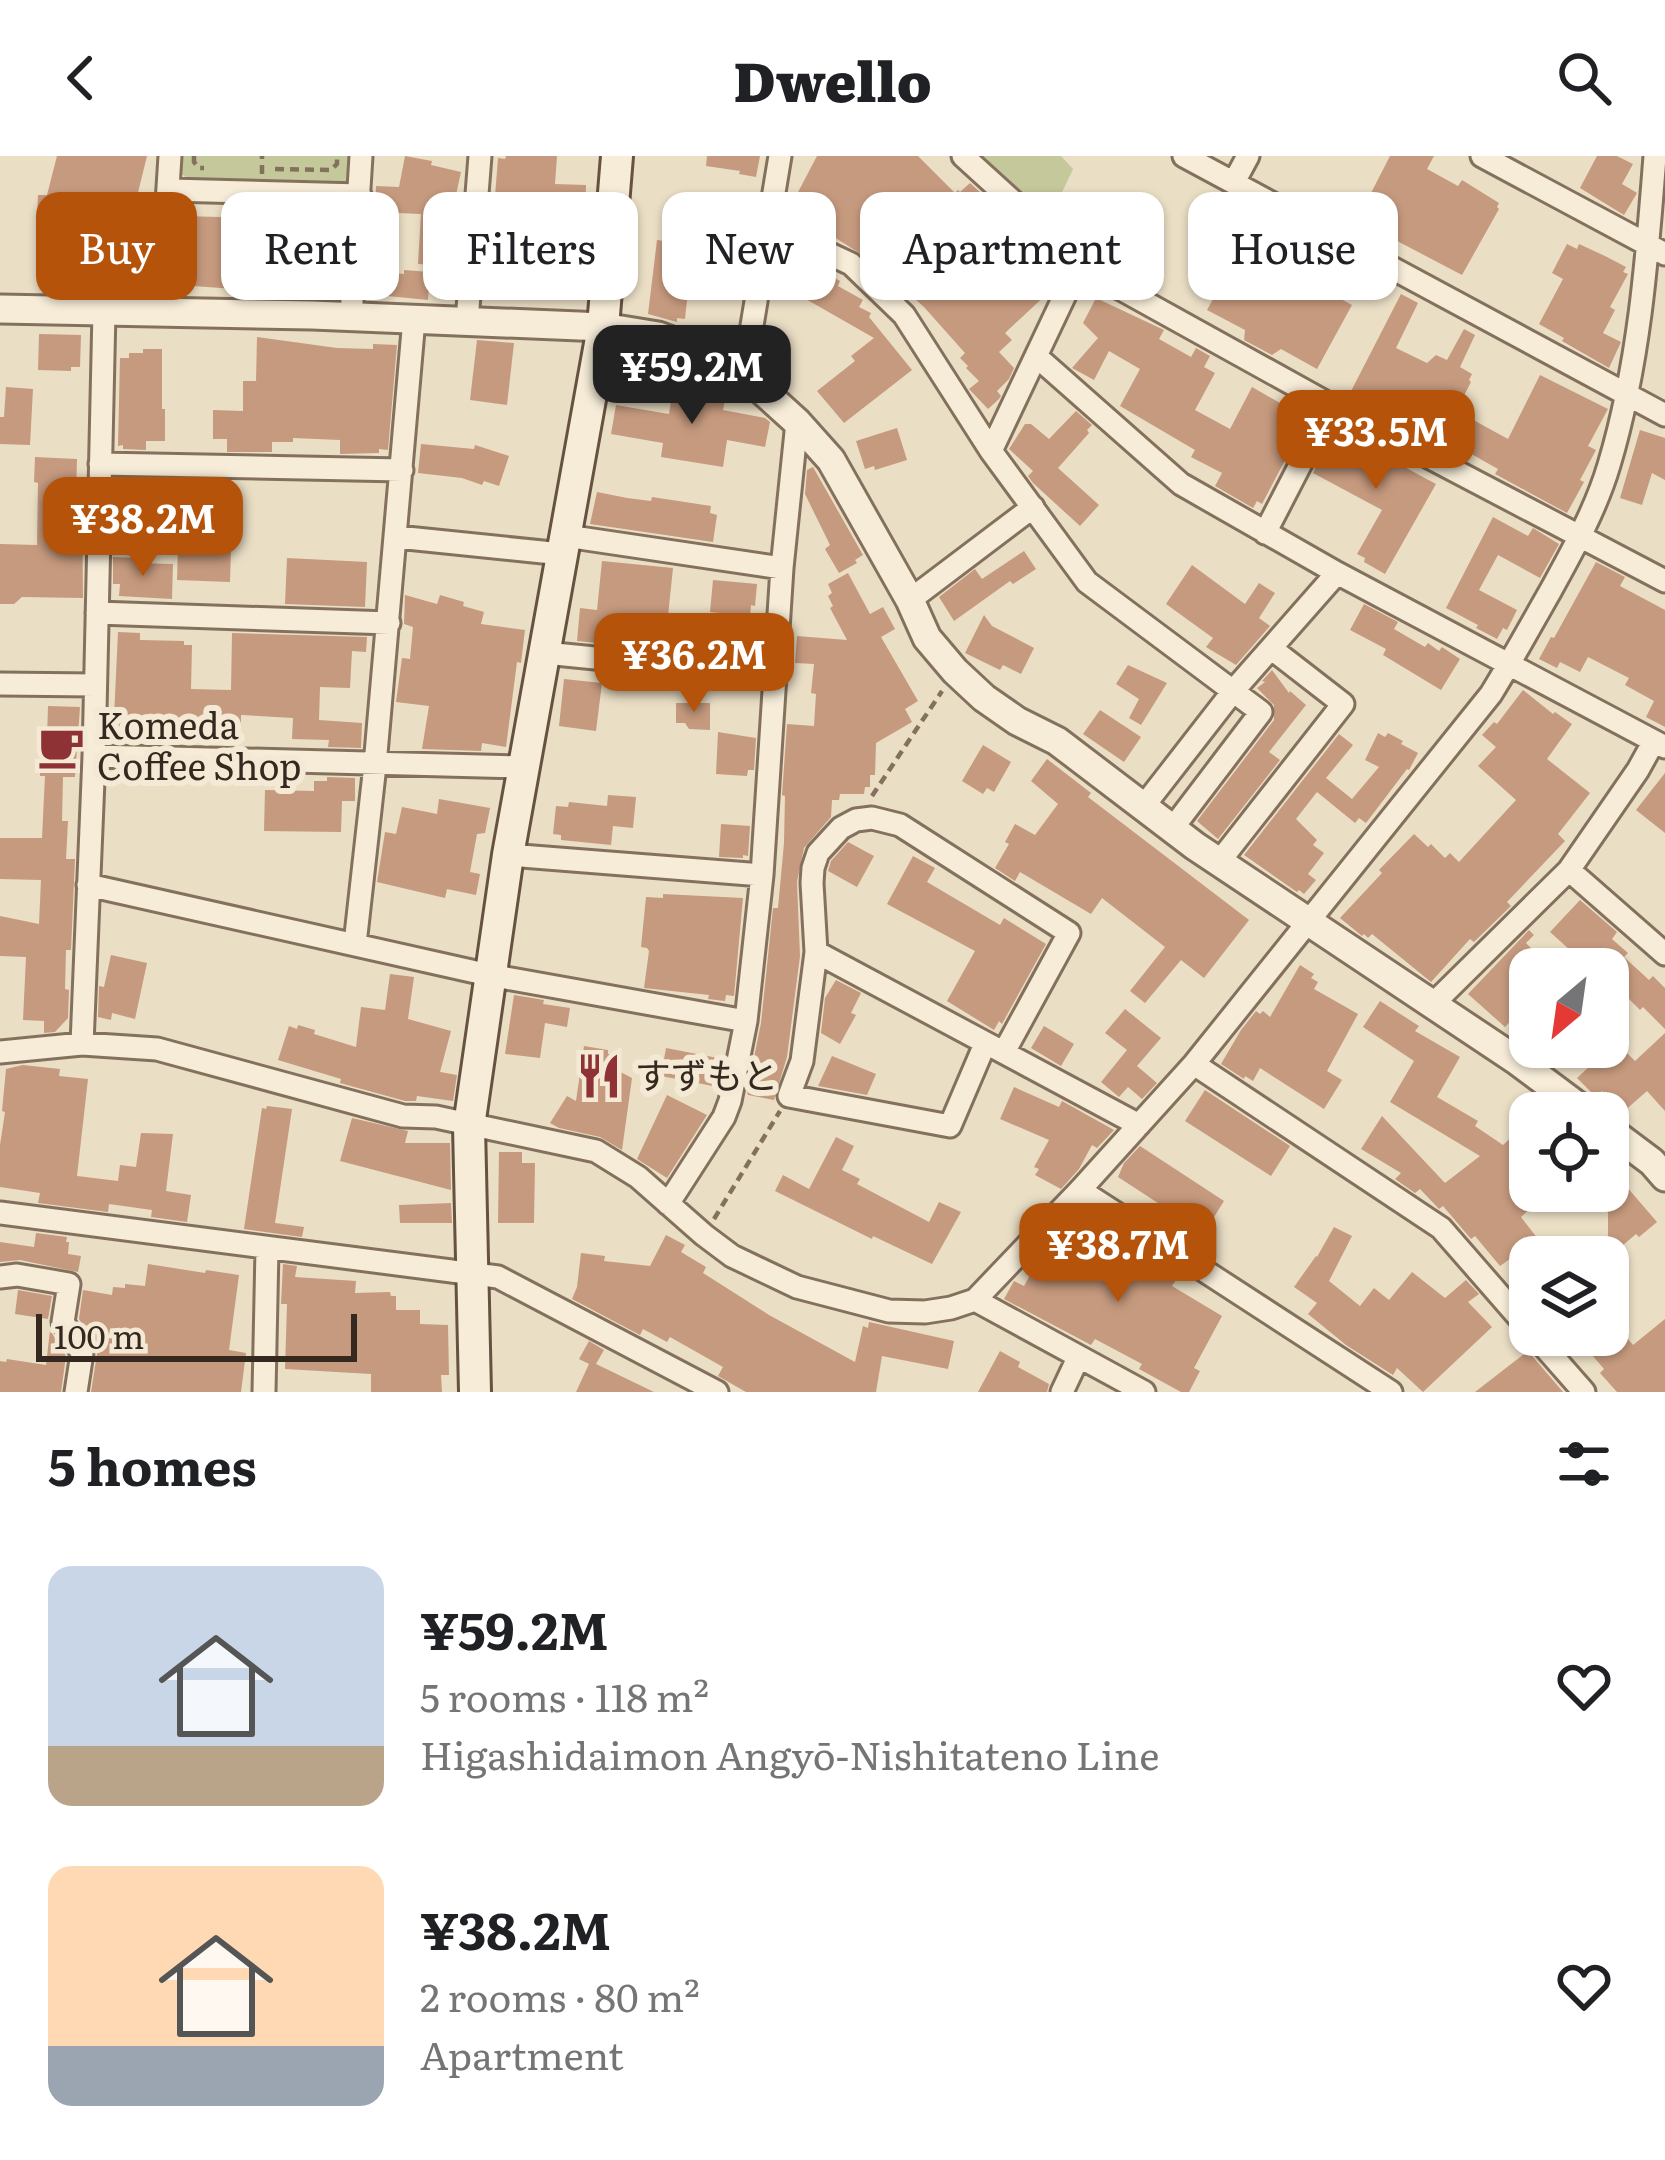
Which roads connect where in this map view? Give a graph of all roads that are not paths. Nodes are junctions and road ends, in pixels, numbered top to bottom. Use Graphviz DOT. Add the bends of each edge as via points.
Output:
graph roads {
  1 [pos="170,156"];
  2 [pos="361,156"];
  3 [pos="480,156"];
  4 [pos="617,156"];
  5 [pos="780,156"];
  6 [pos="963,156"];
  7 [pos="1184,156"];
  8 [pos="1248,156"];
  9 [pos="1482,156"];
  10 [pos="1655,156"];
  11 [pos="1234,182"];
  12 [pos="170,190"];
  13 [pos="246,192"];
  14 [pos="360,192"];
  15 [pos="775,192"];
  16 [pos="1003,192"];
  17 [pos="1657,249"];
  18 [pos="836,257"];
  19 [pos="352,300"];
  20 [pos="757,300"];
  21 [pos="1063,300"];
  22 [pos="1141,300"];
  23 [pos="0,309"];
  24 [pos="104,311"];
  25 [pos="160,312"];
  26 [pos="351,316"];
  27 [pos="414,319"];
  28 [pos="467,321"];
  29 [pos="603,327"];
  30 [pos="1036,356"];
  31 [pos="744,374"];
  32 [pos="1627,394"];
  33 [pos="1330,405"];
  34 [pos="1665,415"];
  35 [pos="797,422"];
  36 [pos="991,451"];
  37 [pos="100,464"];
  38 [pos="402,470"];
  39 [pos="1033,507"];
  40 [pos="1265,533"];
  41 [pos="1581,536"];
  42 [pos="397,537"];
  43 [pos="564,544"];
  44 [pos="782,568"];
  45 [pos="1337,573"];
  46 [pos="1665,581"];
  47 [pos="910,600"];
  48 [pos="97,613"];
  49 [pos="389,623"];
  50 [pos="1272,649"];
  51 [pos="545,653"];
  52 [pos="1509,665"];
  53 [pos="774,676"];
  54 [pos="0,684"];
  55 [pos="95,685"];
  56 [pos="1234,690"];
  57 [pos="1659,744"];
  58 [pos="94,756"];
  59 [pos="375,764"];
  60 [pos="524,767"];
  61 [pos="1143,807"];
  62 [pos="1172,829"];
  63 [pos="508,855"];
  64 [pos="1220,862"];
  65 [pos="1570,870"];
  66 [pos="762,875"];
  67 [pos="88,886"];
  68 [pos="1307,922"];
  69 [pos="355,944"];
  70 [pos="816,952"];
  71 [pos="1665,954"];
  72 [pos="489,975"];
  73 [pos="1432,1004"];
  74 [pos="746,1021"];
  75 [pos="82,1044"];
  76 [pos="995,1048"];
  77 [pos="0,1052"];
  78 [pos="1194,1064"];
  79 [pos="1559,1092"];
  80 [pos="1139,1125"];
  81 [pos="469,1126"];
  82 [pos="1629,1145"];
  83 [pos="1665,1177"];
  84 [pos="1080,1190"];
  85 [pos="668,1204"];
  86 [pos="0,1213"];
  87 [pos="267,1249"];
  88 [pos="472,1274"];
  89 [pos="0,1277"];
  90 [pos="975,1300"];
  91 [pos="1509,1306"];
  92 [pos="1553,1356"];
  93 [pos="1078,1358"];
  94 [pos="76,1392"];
  95 [pos="264,1392"];
  96 [pos="475,1392"];
  97 [pos="717,1392"];
  98 [pos="1062,1392"];
  99 [pos="1144,1392"];
  100 [pos="1390,1392"];
  101 [pos="1584,1392"];
  1 -- 12 [label="street"];
  2 -- 14 [label="street"];
  3 -- 28 [label="street"];
  4 -- 29 [label="main road"];
  5 -- 15 [label="street"];
  6 -- 16 [label="street"];
  7 -- 11 [label="street"];
  8 -- 11 [label="street"];
  9 -- 17 [label="street"];
  10 -- 17 [label="street"];
  11 -- 32 [label="street"];
  12 -- 13 [label="street"];
  12 -- 25 [label="street"];
  17 -- 32 [label="street"];
  18 -- 36 [label="street" via="904,315"];
  19 -- 26 [label="street"];
  20 -- 31 [label="street"];
  21 -- 30 [label="street"];
  22 -- 33 [label="street"];
  23 -- 24 [label="street"];
  24 -- 25 [label="street"];
  24 -- 37 [label="street"];
  25 -- 26 [label="street"];
  26 -- 27 [label="street"];
  27 -- 28 [label="street"];
  27 -- 38 [label="street"];
  28 -- 29 [label="street"];
  29 -- 31 [label="street" via="658,336"];
  29 -- 43 [label="main road"];
  30 -- 36 [label="street"];
  30 -- 40 [label="street" via="1181,484"];
  31 -- 35 [label="street"];
  32 -- 34 [label="street"];
  32 -- 41 [label="street"];
  33 -- 40 [label="street"];
  33 -- 41 [label="street"];
  35 -- 44 [label="street"];
  35 -- 47 [label="street" via="831,460"];
  36 -- 39 [label="street"];
  37 -- 38 [label="street"];
  37 -- 48 [label="street"];
  38 -- 42 [label="street"];
  39 -- 47 [label="street"];
  39 -- 56 [label="street" via="1087,582"];
  40 -- 45 [label="street"];
  41 -- 46 [label="street"];
  41 -- 52 [label="street"];
  42 -- 43 [label="street"];
  42 -- 49 [label="street"];
  43 -- 44 [label="street"];
  43 -- 51 [label="main road"];
  44 -- 53 [label="street"];
  45 -- 50 [label="street"];
  45 -- 52 [label="street"];
  47 -- 61 [label="street" via="927,638 984,698"];
  48 -- 49 [label="street"];
  48 -- 55 [label="street"];
  49 -- 59 [label="street"];
  50 -- 56 [label="street"];
  50 -- 64 [label="street" via="1343,704"];
  51 -- 53 [label="street"];
  51 -- 60 [label="main road"];
  52 -- 57 [label="street"];
  52 -- 68 [label="street"];
  53 -- 66 [label="street"];
  54 -- 55 [label="street"];
  55 -- 58 [label="street"];
  56 -- 61 [label="street"];
  56 -- 62 [label="street" via="1261,712"];
  57 -- 65 [label="street"];
  58 -- 59 [label="street"];
  58 -- 67 [label="street"];
  59 -- 60 [label="street"];
  59 -- 69 [label="street"];
  60 -- 63 [label="main road"];
  61 -- 62 [label="street"];
  62 -- 64 [label="street"];
  63 -- 66 [label="street"];
  63 -- 72 [label="main road"];
  64 -- 68 [label="street"];
  65 -- 71 [label="street"];
  65 -- 73 [label="street"];
  66 -- 74 [label="street"];
  67 -- 69 [label="street"];
  67 -- 75 [label="street"];
  68 -- 73 [label="street"];
  68 -- 78 [label="street"];
  69 -- 72 [label="street"];
  70 -- 76 [label="street"];
  70 -- 76 [label="street" via="802,1061 789,1096 950,1126"];
  70 -- 76 [label="street" via="818,853 856,820 900,825 1069,933"];
  72 -- 74 [label="street"];
  72 -- 81 [label="main road"];
  73 -- 79 [label="street"];
  74 -- 85 [label="street" via="724,1117"];
  75 -- 77 [label="street"];
  75 -- 81 [label="street" via="157,1049 403,1116"];
  76 -- 80 [label="street"];
  78 -- 80 [label="street"];
  78 -- 91 [label="street" via="1441,1228"];
  80 -- 84 [label="street"];
  81 -- 85 [label="street" via="596,1151"];
  81 -- 88 [label="main road"];
  82 -- 83 [label="street"];
  84 -- 90 [label="street"];
  84 -- 100 [label="street"];
  85 -- 90 [label="street" via="733,1256 844,1300 926,1312"];
  86 -- 87 [label="street"];
  87 -- 88 [label="street"];
  87 -- 95 [label="street"];
  88 -- 96 [label="main road"];
  88 -- 97 [label="street" via="498,1277"];
  89 -- 94 [label="street" via="69,1284 63,1322 82,1354"];
  90 -- 93 [label="street"];
  92 -- 101 [label="street"];
  93 -- 98 [label="street"];
  93 -- 99 [label="street"];
}
